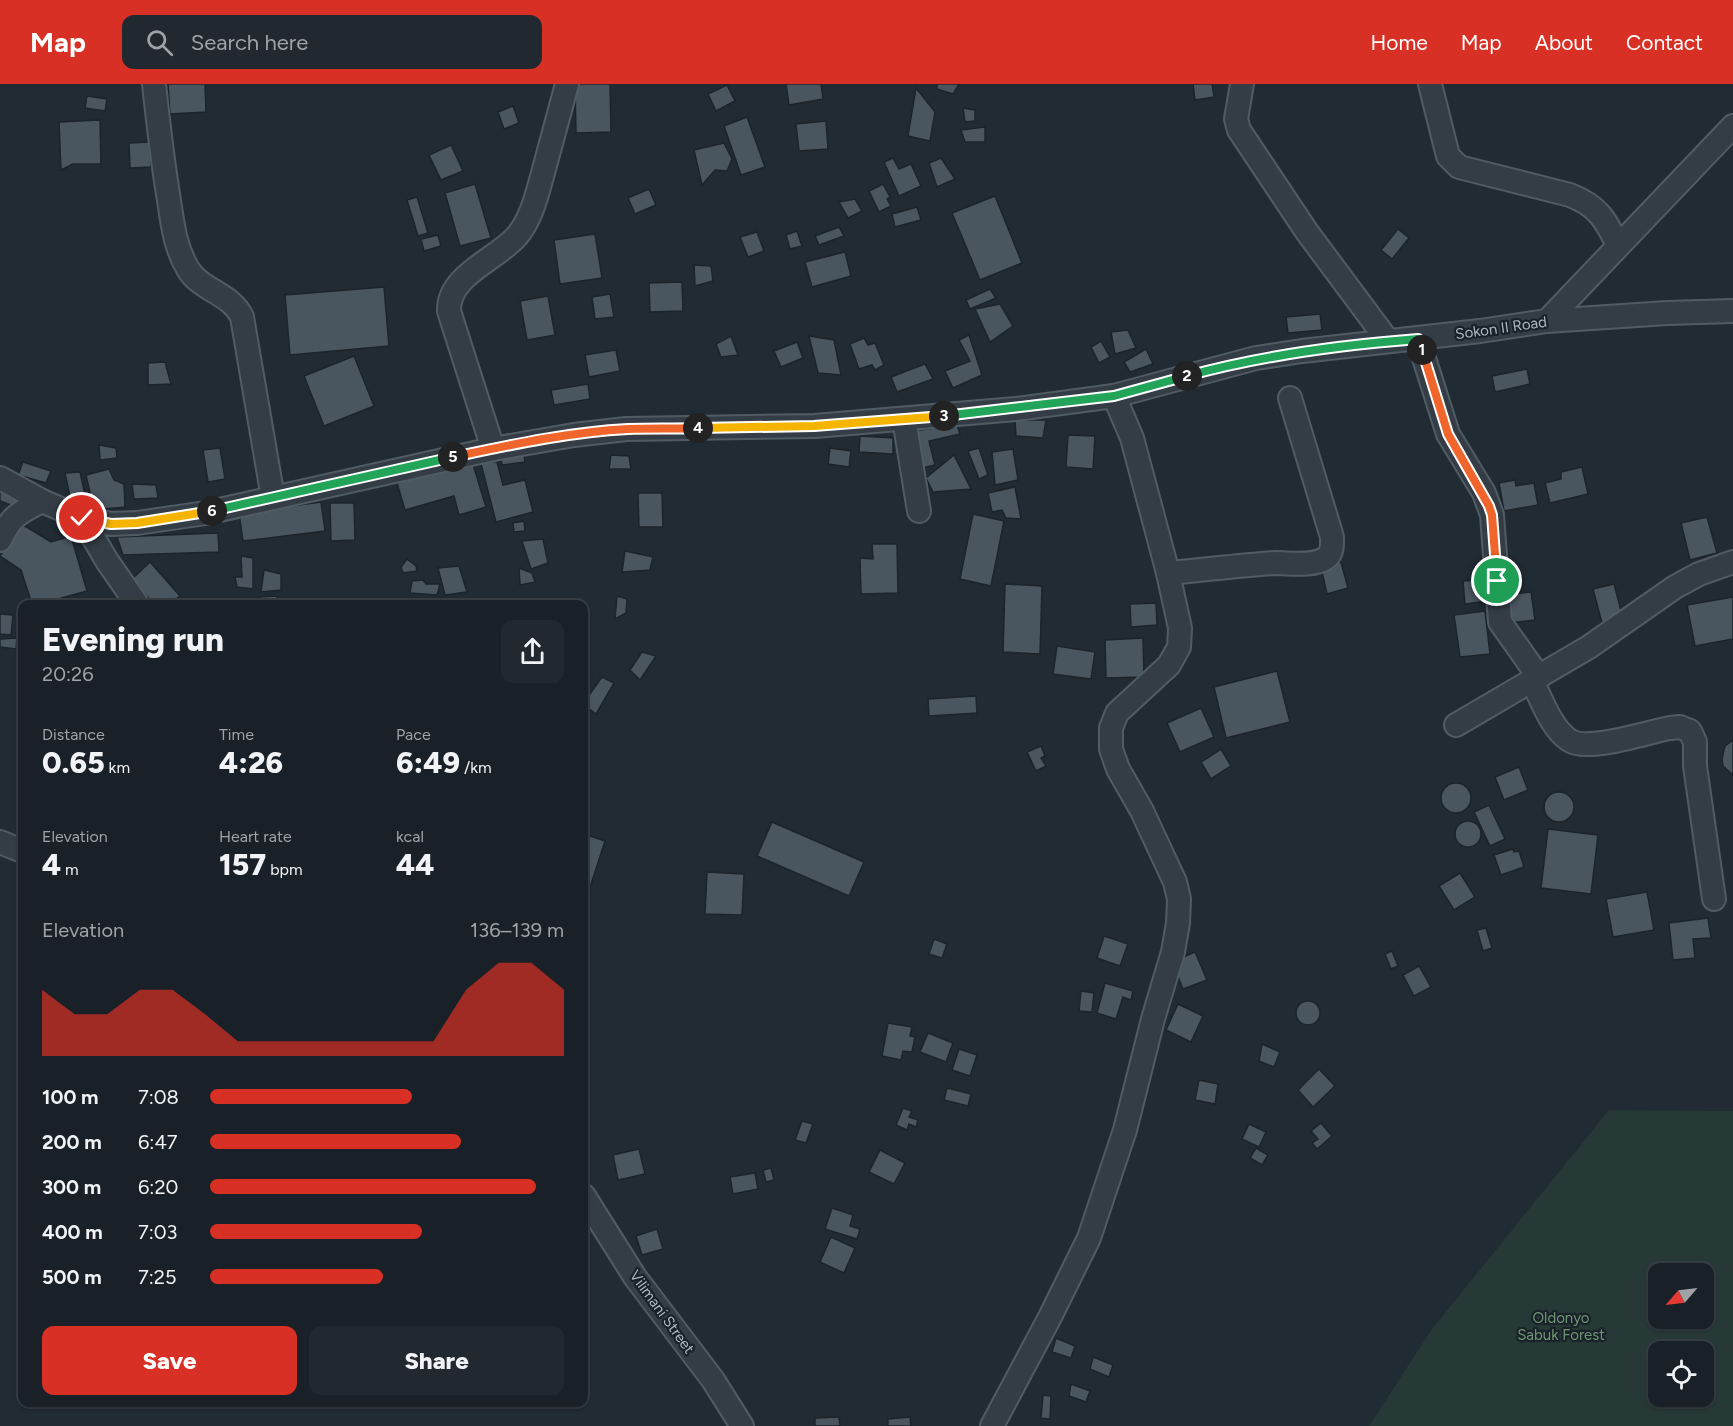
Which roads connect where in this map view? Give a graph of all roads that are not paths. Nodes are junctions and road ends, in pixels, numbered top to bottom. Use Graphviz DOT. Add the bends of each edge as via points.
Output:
graph roads {
  1 [pos="154,84"];
  2 [pos="567,84"];
  3 [pos="1242,84"];
  4 [pos="1430,84"];
  5 [pos="1733,126"];
  6 [pos="1618,245"];
  7 [pos="1733,311"];
  8 [pos="1547,321"];
  9 [pos="1418,339"];
  10 [pos="1388,341"];
  11 [pos="1114,396"];
  12 [pos="1290,398"];
  13 [pos="904,419"];
  14 [pos="493,448"];
  15 [pos="0,478"];
  16 [pos="273,498"];
  17 [pos="42,501"];
  18 [pos="919,511"];
  19 [pos="82,518"];
  20 [pos="0,540"];
  21 [pos="1733,561"];
  22 [pos="1168,573"];
  23 [pos="134,600"];
  24 [pos="1535,679"];
  25 [pos="1456,725"];
  26 [pos="0,842"];
  27 [pos="18,849"];
  28 [pos="1714,899"];
  29 [pos="588,1202"];
  30 [pos="742,1426"];
  31 [pos="992,1426"];
  1 -- 16 [label="street" via="178,247 189,272 232,304 242,317"];
  2 -- 14 [label="street" via="531,211 518,234 465,277 449,301"];
  3 -- 10 [label="street" via="1236,119 1239,130 1307,232"];
  4 -- 6 [label="street" via="1448,156 1459,167 1583,200 1600,213"];
  5 -- 6 [label="street"];
  6 -- 8 [label="street"];
  7 -- 8 [label="street, Sokon II Road"];
  8 -- 9 [label="street, Sokon II Road"];
  9 -- 10 [label="street, Sokon II Road"];
  9 -- 24 [label="street" via="1448,434 1484,493 1492,515 1500,622"];
  10 -- 11 [label="street, Sokon II Road" via="1256,358"];
  11 -- 13 [label="street, Sokon II Road"];
  11 -- 22 [label="street" via="1132,438"];
  12 -- 22 [label="street" via="1332,537 1332,550 1327,557 1302,564"];
  13 -- 14 [label="street, Sokon II Road" via="814,426 626,429"];
  13 -- 18 [label="street"];
  14 -- 16 [label="street, Sokon II Road"];
  15 -- 17 [label="street, Sokon II Road"];
  16 -- 19 [label="street, Sokon II Road" via="137,523 111,524"];
  17 -- 19 [label="street, Sokon II Road"];
  17 -- 20 [label="street" via="19,512"];
  19 -- 23 [label="street"];
  21 -- 24 [label="street" via="1676,586 1589,647"];
  22 -- 31 [label="street" via="1180,628 1179,647 1169,666 1117,713 1111,728 1111,749 1175,882 1179,898 1173,952 1125,1130 1089,1238"];
  24 -- 25 [label="street"];
  24 -- 28 [label="street" via="1558,730 1576,744 1594,745 1670,728 1690,731 1695,742"];
  26 -- 27 [label="street"];
  29 -- 30 [label="street, Vilimani Street" via="635,1277 713,1380"];
}
